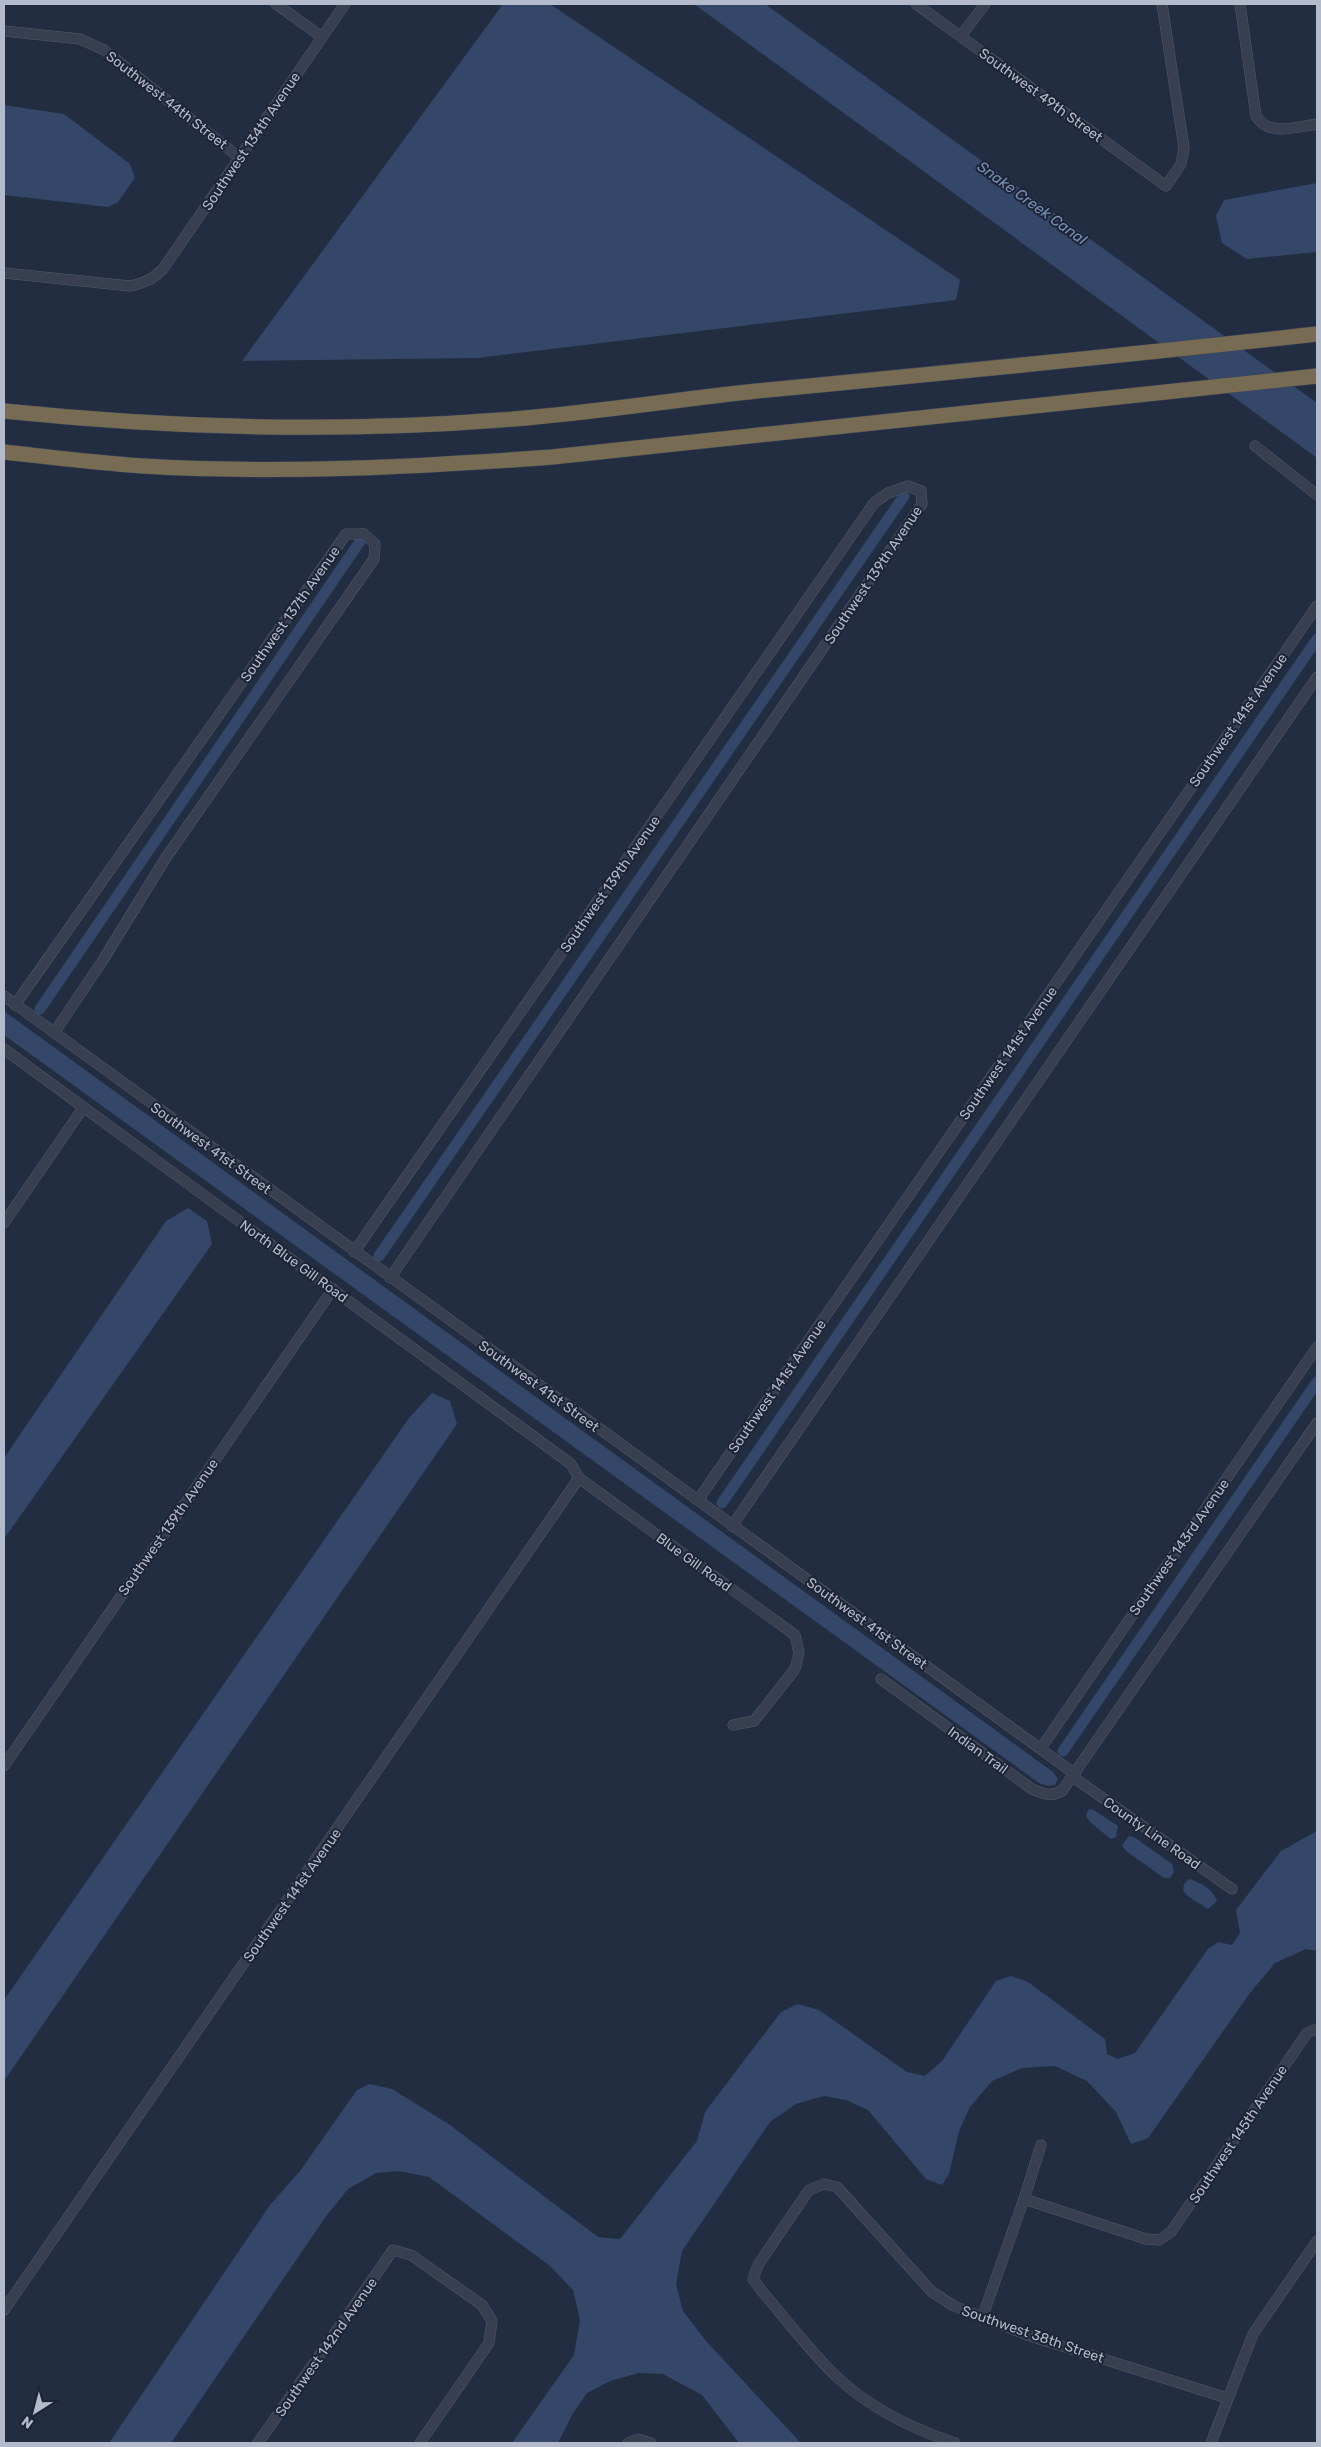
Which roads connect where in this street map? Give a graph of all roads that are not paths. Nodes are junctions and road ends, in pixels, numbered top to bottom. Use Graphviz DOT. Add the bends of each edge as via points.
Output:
graph roads {
  1 [pos="276,4"];
  2 [pos="345,4"];
  3 [pos="985,4"];
  4 [pos="1162,4"];
  5 [pos="1240,4"];
  6 [pos="920,5"];
  7 [pos="4,32"];
  8 [pos="961,36"];
  9 [pos="322,37"];
  10 [pos="1317,124"];
  11 [pos="240,158"];
  12 [pos="4,272"];
  13 [pos="1317,334"];
  14 [pos="1317,376"];
  15 [pos="4,411"];
  16 [pos="1255,446"];
  17 [pos="4,452"];
  18 [pos="1317,495"];
  19 [pos="1317,606"];
  20 [pos="1317,676"];
  21 [pos="4,996"];
  22 [pos="15,1005"];
  23 [pos="54,1033"];
  24 [pos="4,1049"];
  25 [pos="83,1108"];
  26 [pos="4,1223"];
  27 [pos="354,1252"];
  28 [pos="390,1278"];
  29 [pos="333,1289"];
  30 [pos="1317,1347"];
  31 [pos="1317,1423"];
  32 [pos="579,1478"];
  33 [pos="698,1500"];
  34 [pos="732,1526"];
  35 [pos="881,1679"];
  36 [pos="734,1725"];
  37 [pos="1040,1748"];
  38 [pos="4,1766"];
  39 [pos="1074,1776"];
  40 [pos="1232,1890"];
  41 [pos="1317,2029"];
  42 [pos="1041,2144"];
  43 [pos="1024,2199"];
  44 [pos="1317,2241"];
  45 [pos="4,2310"];
  46 [pos="982,2318"];
  47 [pos="1227,2398"];
  48 [pos="258,2443"];
  49 [pos="420,2443"];
  50 [pos="628,2443"];
  51 [pos="651,2443"];
  52 [pos="955,2443"];
  53 [pos="1211,2443"];
  1 -- 9 [label="street"];
  2 -- 9 [label="street, Southwest 134th Avenue"];
  3 -- 8 [label="street"];
  4 -- 8 [label="street, Southwest 49th Street" via="1184,148 1181,164 1166,186"];
  5 -- 10 [label="street" via="1256,116 1261,125 1273,130"];
  6 -- 8 [label="street, Southwest 49th Street"];
  7 -- 11 [label="street, Southwest 44th Street" via="80,39 104,50"];
  9 -- 11 [label="street, Southwest 134th Avenue"];
  11 -- 12 [label="street, Southwest 134th Avenue" via="163,269 142,284 130,286"];
  13 -- 15 [label="highway" via="501,420 376,427 238,428 92,420"];
  14 -- 17 [label="highway" via="552,457 432,466 290,469 143,466"];
  16 -- 18 [label="street"];
  19 -- 33 [label="street, Southwest 141st Avenue"];
  20 -- 34 [label="street"];
  21 -- 22 [label="street, Southwest 41st Street"];
  22 -- 23 [label="street, Southwest 41st Street"];
  22 -- 23 [label="street, Southwest 137th Avenue" via="346,534 364,534 375,544 374,559 165,859"];
  23 -- 27 [label="street, Southwest 41st Street"];
  24 -- 25 [label="street, North Blue Gill Road"];
  25 -- 26 [label="street"];
  25 -- 29 [label="street, North Blue Gill Road"];
  27 -- 28 [label="street, Southwest 41st Street"];
  27 -- 28 [label="street, Southwest 139th Avenue" via="874,503 888,493 908,486 921,491 922,504 918,511"];
  28 -- 33 [label="street, Southwest 41st Street"];
  29 -- 32 [label="street, North Blue Gill Road" via="571,1464"];
  29 -- 38 [label="street, Southwest 139th Avenue"];
  30 -- 37 [label="street, Southwest 143rd Avenue"];
  31 -- 39 [label="street"];
  32 -- 36 [label="street, Blue Gill Road" via="794,1635 799,1653 795,1669 754,1721"];
  32 -- 45 [label="street, Southwest 141st Avenue"];
  33 -- 34 [label="street, Southwest 41st Street"];
  34 -- 37 [label="street, Southwest 41st Street"];
  35 -- 39 [label="street, Indian Trail" via="1032,1789 1053,1795 1062,1791"];
  37 -- 39 [label="street, Southwest 41st Street"];
  39 -- 40 [label="street, County Line Road"];
  41 -- 43 [label="street, Southwest 145th Avenue" via="1307,2033 1171,2232 1159,2240 1146,2240"];
  42 -- 43 [label="street"];
  43 -- 46 [label="street"];
  44 -- 47 [label="street" via="1253,2334"];
  46 -- 47 [label="street, Southwest 38th Street"];
  46 -- 52 [label="street, Southwest 38th Street" via="932,2292 848,2197 837,2187 824,2184 809,2190 758,2265 753,2279 839,2379 902,2422"];
  47 -- 53 [label="street"];
  48 -- 49 [label="street, Southwest 142nd Avenue" via="393,2250 411,2255 474,2299 492,2321 489,2343"];
  50 -- 51 [label="street" via="638,2439"];
}
